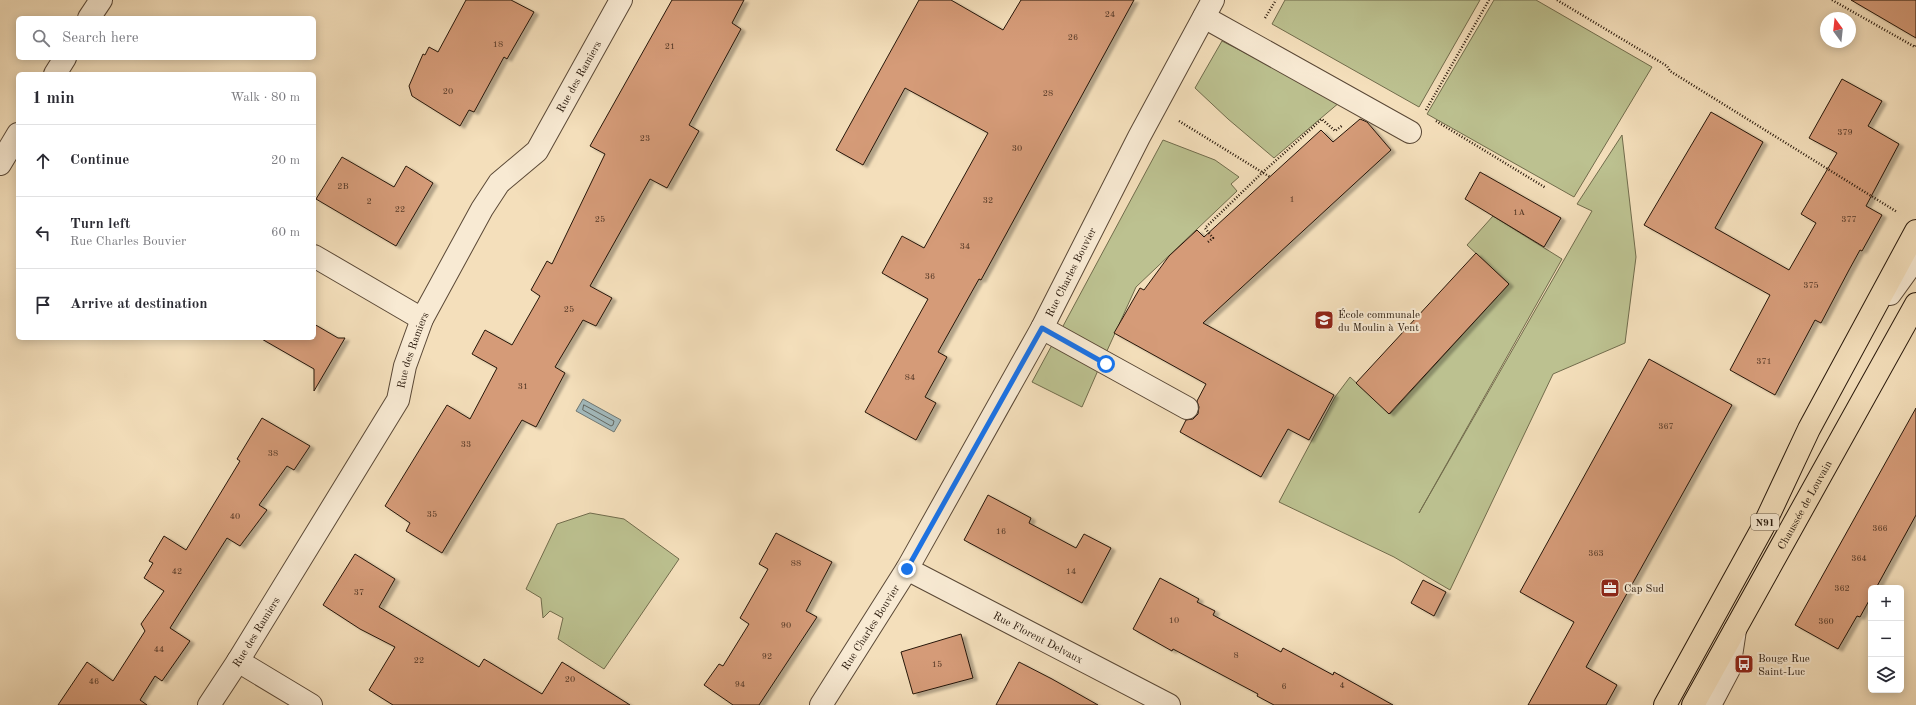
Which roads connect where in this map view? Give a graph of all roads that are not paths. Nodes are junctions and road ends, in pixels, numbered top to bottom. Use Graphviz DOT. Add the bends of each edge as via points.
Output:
graph roads {
  1 [pos="101,0"];
  2 [pos="621,0"];
  3 [pos="1209,9"];
  4 [pos="91,16"];
  5 [pos="64,60"];
  6 [pos="56,72"];
  7 [pos="1410,132"];
  8 [pos="16,137"];
  9 [pos="0,164"];
  10 [pos="1916,231"];
  11 [pos="316,257"];
  12 [pos="1916,258"];
  13 [pos="1916,304"];
  14 [pos="422,319"];
  15 [pos="1042,328"];
  16 [pos="1860,336"];
  17 [pos="1187,408"];
  18 [pos="907,569"];
  19 [pos="1735,628"];
  20 [pos="238,661"];
  21 [pos="209,705"];
  22 [pos="310,705"];
  23 [pos="821,705"];
  24 [pos="1169,705"];
  25 [pos="1665,705"];
  26 [pos="1693,705"];
  27 [pos="1710,705"];
  1 -- 4 [label="street"];
  2 -- 14 [label="street, Rue des Ramiers" via="537,151 499,183"];
  3 -- 7 [label="street"];
  3 -- 15 [label="street, Rue Charles Bouvier" via="1155,107"];
  5 -- 6 [label="street"];
  8 -- 9 [label="street"];
  10 -- 16 [label="main road, N91"];
  11 -- 14 [label="street"];
  12 -- 16 [label="street, N91"];
  13 -- 19 [label="main road, Chaussée de Louvain / N91"];
  14 -- 20 [label="street, Rue des Ramiers" via="405,366 398,400"];
  15 -- 17 [label="street"];
  15 -- 18 [label="street, Rue Charles Bouvier"];
  16 -- 25 [label="main road, N91" via="1809,429 1763,527"];
  18 -- 23 [label="street, Rue Charles Bouvier"];
  18 -- 24 [label="street, Rue Florent Delvaux"];
  19 -- 26 [label="main road, Chaussée de Louvain / N91"];
  19 -- 27 [label="street" via="1729,669"];
  20 -- 21 [label="street, Rue des Ramiers"];
  20 -- 22 [label="street"];
}
